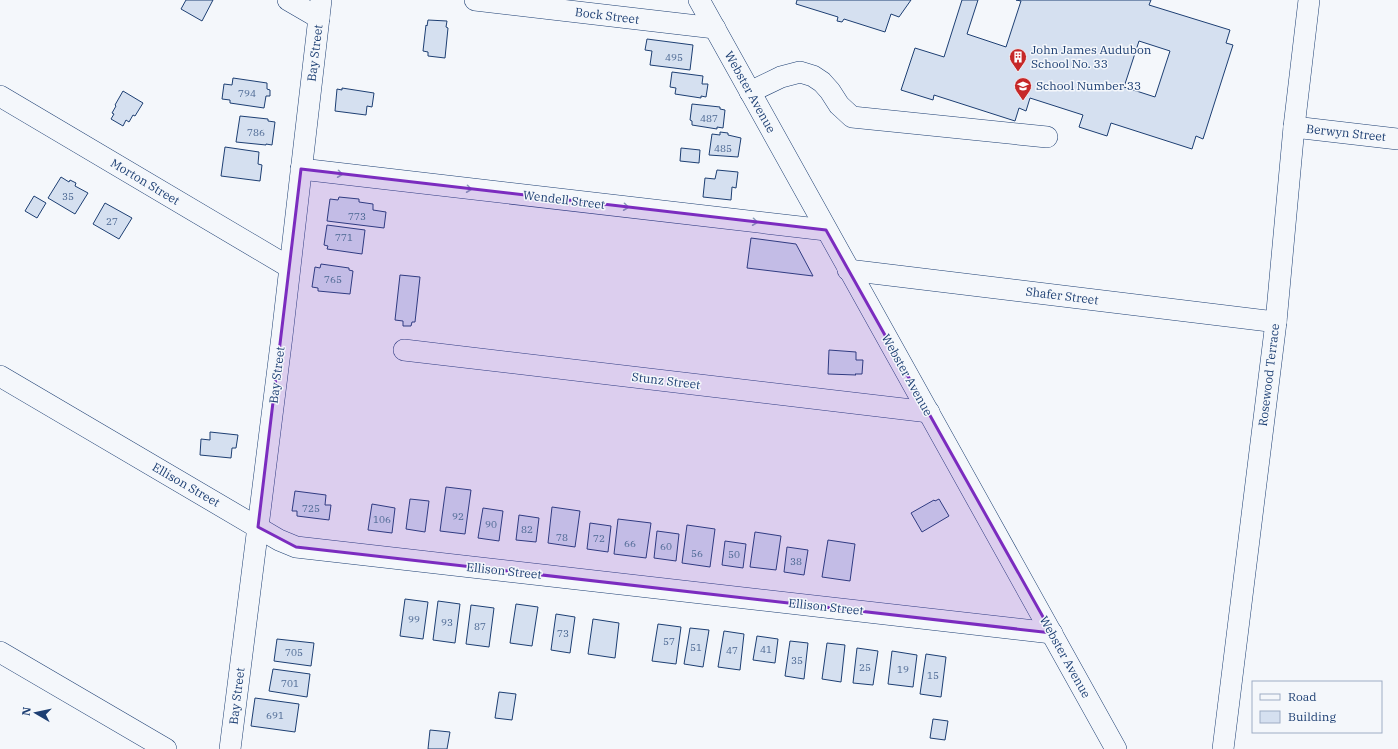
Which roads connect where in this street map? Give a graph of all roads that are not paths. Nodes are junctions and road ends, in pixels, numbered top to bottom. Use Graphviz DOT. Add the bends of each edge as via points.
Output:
graph roads {
  1 [pos="288,0"];
  2 [pos="475,0"];
  3 [pos="698,0"];
  4 [pos="1309,0"];
  5 [pos="320,9"];
  6 [pos="715,28"];
  7 [pos="750,92"];
  8 [pos="0,96"];
  9 [pos="1294,127"];
  10 [pos="1047,137"];
  11 [pos="1398,138"];
  12 [pos="301,169"];
  13 [pos="826,230"];
  14 [pos="290,267"];
  15 [pos="848,270"];
  16 [pos="1276,322"];
  17 [pos="404,350"];
  18 [pos="0,376"];
  19 [pos="929,412"];
  20 [pos="258,527"];
  21 [pos="1052,633"];
  22 [pos="0,652"];
  23 [pos="166,749"];
  24 [pos="230,749"];
  25 [pos="1116,749"];
  26 [pos="1223,749"];
  1 -- 5 [label="street"];
  2 -- 6 [label="street, Bock Street"];
  3 -- 6 [label="street, Webster Avenue"];
  4 -- 9 [label="street, Rosewood Terrace"];
  5 -- 12 [label="street, Bay Street"];
  6 -- 7 [label="street, Webster Avenue"];
  7 -- 10 [label="street" via="781,77 800,72 822,82 839,105 852,117"];
  7 -- 13 [label="street, Webster Avenue"];
  8 -- 14 [label="street, Morton Street"];
  9 -- 11 [label="street, Berwyn Street"];
  9 -- 16 [label="street, Rosewood Terrace"];
  12 -- 13 [label="street, Wendell Street, one-way"];
  12 -- 14 [label="street, Bay Street"];
  13 -- 15 [label="street, Webster Avenue"];
  14 -- 20 [label="street, Bay Street"];
  15 -- 16 [label="street, Shafer Street"];
  15 -- 19 [label="street, Webster Avenue"];
  16 -- 26 [label="street, Rosewood Terrace"];
  17 -- 19 [label="street, Stunz Street"];
  18 -- 20 [label="street, Ellison Street"];
  19 -- 21 [label="street, Webster Avenue"];
  20 -- 21 [label="street, Ellison Street" via="296,547"];
  20 -- 24 [label="street, Bay Street"];
  21 -- 25 [label="street, Webster Avenue"];
  22 -- 23 [label="street"];
}
